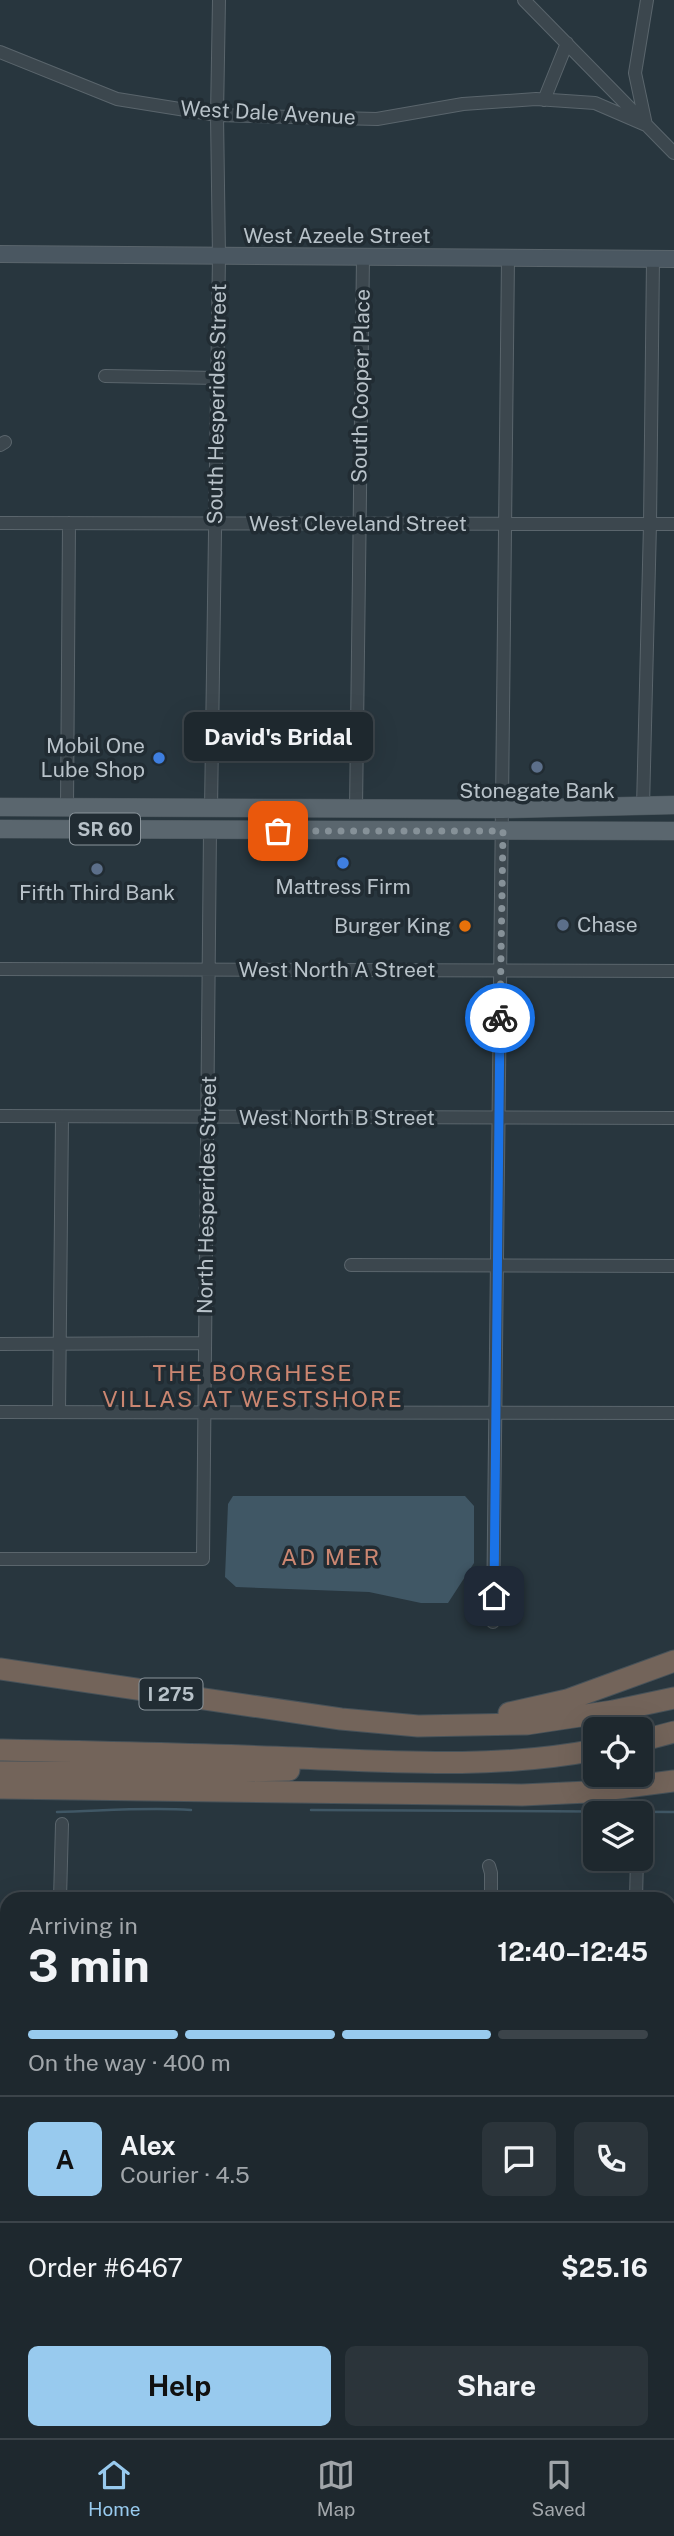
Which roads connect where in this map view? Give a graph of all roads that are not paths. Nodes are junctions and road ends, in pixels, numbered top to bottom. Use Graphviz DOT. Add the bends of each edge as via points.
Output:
graph roads {
  1 [pos="219,0"];
  2 [pos="524,0"];
  3 [pos="647,0"];
  4 [pos="567,43"];
  5 [pos="0,52"];
  6 [pos="544,100"];
  7 [pos="217,115"];
  8 [pos="646,125"];
  9 [pos="674,153"];
  10 [pos="0,254"];
  11 [pos="219,256"];
  12 [pos="363,257"];
  13 [pos="508,258"];
  14 [pos="653,259"];
  15 [pos="674,259"];
  16 [pos="105,376"];
  17 [pos="218,378"];
  18 [pos="0,523"];
  19 [pos="69,523"];
  20 [pos="216,523"];
  21 [pos="359,524"];
  22 [pos="504,524"];
  23 [pos="650,524"];
  24 [pos="674,524"];
  25 [pos="674,805"];
  26 [pos="0,807"];
  27 [pos="643,807"];
  28 [pos="66,808"];
  29 [pos="297,808"];
  30 [pos="356,808"];
  31 [pos="211,809"];
  32 [pos="503,809"];
  33 [pos="0,829"];
  34 [pos="138,830"];
  35 [pos="210,830"];
  36 [pos="503,831"];
  37 [pos="674,831"];
  38 [pos="0,969"];
  39 [pos="209,970"];
  40 [pos="500,971"];
  41 [pos="674,971"];
  42 [pos="0,1116"];
  43 [pos="208,1116"];
  44 [pos="62,1118"];
  45 [pos="498,1118"];
  46 [pos="674,1118"];
  47 [pos="351,1265"];
  48 [pos="497,1265"];
  49 [pos="674,1266"];
  50 [pos="59,1343"];
  51 [pos="205,1343"];
  52 [pos="0,1344"];
  53 [pos="0,1412"];
  54 [pos="59,1412"];
  55 [pos="204,1412"];
  56 [pos="496,1412"];
  57 [pos="674,1413"];
  58 [pos="0,1559"];
  59 [pos="493,1622"];
  60 [pos="674,1661"];
  61 [pos="0,1669"];
  62 [pos="674,1698"];
  63 [pos="341,1719"];
  64 [pos="674,1732"];
  65 [pos="653,1738"];
  66 [pos="0,1750"];
  67 [pos="583,1752"];
  68 [pos="428,1763"];
  69 [pos="0,1772"];
  70 [pos="674,1781"];
  71 [pos="0,1788"];
  72 [pos="62,1824"];
  73 [pos="489,1866"];
  74 [pos="637,1871"];
  75 [pos="60,1892"];
  76 [pos="491,1892"];
  77 [pos="636,1892"];
  1 -- 7 [label="street, South Hesperides Street"];
  2 -- 4 [label="street"];
  3 -- 8 [label="street" via="635,73"];
  4 -- 6 [label="street"];
  4 -- 8 [label="street"];
  5 -- 7 [label="street, West Dale Avenue" via="117,99"];
  6 -- 7 [label="street, West Dale Avenue" via="463,104 377,119"];
  6 -- 8 [label="street, West Dale Avenue" via="594,103"];
  7 -- 11 [label="street, South Hesperides Street"];
  8 -- 9 [label="street"];
  10 -- 11 [label="street, West Azeele Street"];
  11 -- 12 [label="street, West Azeele Street"];
  11 -- 17 [label="street, South Hesperides Street"];
  12 -- 13 [label="street, West Azeele Street"];
  12 -- 21 [label="street, South Cooper Place"];
  13 -- 14 [label="street, West Azeele Street"];
  13 -- 22 [label="street"];
  14 -- 15 [label="street, West Azeele Street"];
  14 -- 23 [label="street"];
  16 -- 17 [label="street"];
  17 -- 20 [label="street, South Hesperides Street"];
  18 -- 19 [label="street, West Cleveland Street"];
  19 -- 20 [label="street, West Cleveland Street"];
  19 -- 28 [label="street"];
  20 -- 21 [label="street, West Cleveland Street"];
  20 -- 31 [label="street, South Hesperides Street"];
  21 -- 22 [label="street, West Cleveland Street"];
  21 -- 30 [label="street, South Cooper Place"];
  22 -- 23 [label="street, West Cleveland Street"];
  22 -- 32 [label="street"];
  23 -- 24 [label="street, West Cleveland Street"];
  23 -- 27 [label="street"];
  25 -- 27 [label="main road, SR 60"];
  26 -- 28 [label="main road, SR 60"];
  27 -- 32 [label="main road, SR 60"];
  28 -- 31 [label="main road, SR 60"];
  29 -- 30 [label="main road, SR 60"];
  29 -- 31 [label="main road, SR 60"];
  29 -- 35 [label="main road" via="265,816 215,818"];
  30 -- 32 [label="main road, SR 60"];
  31 -- 34 [label="main road" via="206,819 158,822"];
  32 -- 36 [label="street"];
  33 -- 34 [label="main road, SR 60"];
  34 -- 35 [label="main road, SR 60"];
  35 -- 36 [label="main road, SR 60"];
  35 -- 39 [label="street, North Hesperides Street"];
  36 -- 37 [label="main road, SR 60"];
  36 -- 40 [label="street"];
  38 -- 39 [label="street, West North A Street"];
  39 -- 40 [label="street, West North A Street"];
  39 -- 43 [label="street, North Hesperides Street"];
  40 -- 41 [label="street, West North A Street"];
  40 -- 45 [label="street"];
  42 -- 44 [label="street, West North B Street"];
  43 -- 44 [label="street, West North B Street"];
  43 -- 45 [label="street, West North B Street"];
  43 -- 51 [label="street, North Hesperides Street"];
  44 -- 50 [label="street"];
  45 -- 46 [label="street, West North B Street"];
  45 -- 48 [label="street"];
  47 -- 48 [label="street"];
  48 -- 49 [label="street"];
  48 -- 56 [label="street"];
  50 -- 51 [label="street"];
  50 -- 52 [label="street"];
  50 -- 54 [label="street"];
  51 -- 55 [label="street, North Hesperides Street"];
  53 -- 54 [label="street"];
  54 -- 55 [label="street"];
  55 -- 56 [label="street"];
  55 -- 58 [label="street, North Hesperides Street" via="204,1559"];
  56 -- 57 [label="street"];
  56 -- 59 [label="street"];
  60 -- 63 [label="highway" via="594,1691 518,1712 419,1721"];
  61 -- 63 [label="highway, I 275"];
  62 -- 63 [label="highway, I 275" via="527,1724 418,1726"];
  64 -- 65 [label="highway"];
  66 -- 68 [label="highway"];
  67 -- 68 [label="highway" via="496,1762"];
  68 -- 69 [label="highway" via="230,1773"];
  70 -- 71 [label="highway" via="522,1795"];
  72 -- 75 [label="street"];
  73 -- 76 [label="street"];
  74 -- 77 [label="street"];
}
